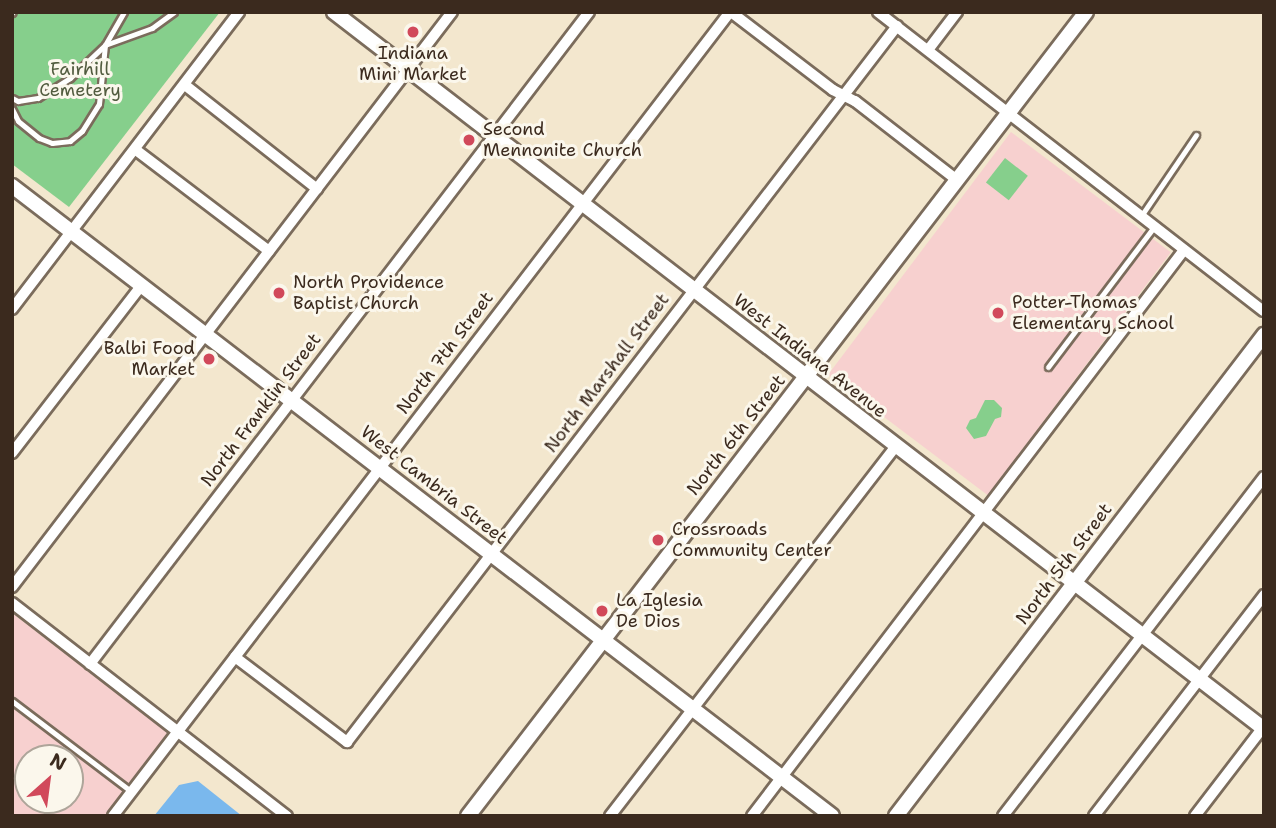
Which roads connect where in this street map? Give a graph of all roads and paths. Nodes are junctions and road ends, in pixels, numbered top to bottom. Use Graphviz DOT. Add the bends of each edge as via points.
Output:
graph roads {
  1 [pos="124,12"];
  2 [pos="174,12"];
  3 [pos="239,12"];
  4 [pos="453,12"];
  5 [pos="589,12"];
  6 [pos="730,12"];
  7 [pos="878,12"];
  8 [pos="957,12"];
  9 [pos="1086,12"];
  10 [pos="340,14"];
  11 [pos="897,26"];
  12 [pos="105,45"];
  13 [pos="928,50"];
  14 [pos="408,70"];
  15 [pos="185,86"];
  16 [pos="843,96"];
  17 [pos="12,98"];
  18 [pos="12,109"];
  19 [pos="1008,113"];
  20 [pos="494,135"];
  21 [pos="1196,135"];
  22 [pos="136,150"];
  23 [pos="957,180"];
  24 [pos="12,186"];
  25 [pos="317,189"];
  26 [pos="581,203"];
  27 [pos="1141,216"];
  28 [pos="1154,227"];
  29 [pos="72,231"];
  30 [pos="1184,250"];
  31 [pos="269,251"];
  32 [pos="142,285"];
  33 [pos="692,289"];
  34 [pos="12,309"];
  35 [pos="1264,311"];
  36 [pos="205,334"];
  37 [pos="1264,335"];
  38 [pos="1048,367"];
  39 [pos="806,377"];
  40 [pos="292,398"];
  41 [pos="896,446"];
  42 [pos="12,453"];
  43 [pos="380,467"];
  44 [pos="1264,477"];
  45 [pos="982,512"];
  46 [pos="493,555"];
  47 [pos="1074,582"];
  48 [pos="12,587"];
  49 [pos="1264,595"];
  50 [pos="12,603"];
  51 [pos="1143,635"];
  52 [pos="604,638"];
  53 [pos="235,657"];
  54 [pos="90,664"];
  55 [pos="1199,678"];
  56 [pos="12,701"];
  57 [pos="692,707"];
  58 [pos="1263,727"];
  59 [pos="178,732"];
  60 [pos="782,777"];
  61 [pos="132,792"];
  62 [pos="113,816"];
  63 [pos="287,816"];
  64 [pos="468,816"];
  65 [pos="610,816"];
  66 [pos="752,816"];
  67 [pos="832,816"];
  68 [pos="896,816"];
  69 [pos="1003,816"];
  70 [pos="1094,816"];
  71 [pos="1195,816"];
  1 -- 12 [label="lane"];
  2 -- 12 [label="lane" via="152,28"];
  3 -- 15 [label="street"];
  4 -- 14 [label="street"];
  5 -- 20 [label="street, North Franklin Street"];
  6 -- 16 [label="street"];
  6 -- 26 [label="street, North 7th Street"];
  7 -- 11 [label="street"];
  8 -- 13 [label="street"];
  9 -- 19 [label="street, North 6th Street"];
  10 -- 14 [label="street, West Indiana Avenue"];
  11 -- 13 [label="street"];
  11 -- 16 [label="street, North Marshall Street"];
  12 -- 17 [label="lane" via="53,89 28,100"];
  12 -- 18 [label="lane" via="99,104 70,141 52,143 39,138 18,121"];
  13 -- 19 [label="street"];
  14 -- 20 [label="street, West Indiana Avenue"];
  14 -- 25 [label="street"];
  15 -- 22 [label="street"];
  15 -- 25 [label="street"];
  16 -- 23 [label="street"];
  16 -- 33 [label="street, North Marshall Street"];
  19 -- 23 [label="street, North 6th Street"];
  19 -- 27 [label="street"];
  20 -- 26 [label="street, West Indiana Avenue"];
  20 -- 40 [label="street, North Franklin Street"];
  21 -- 27 [label="lane"];
  22 -- 29 [label="street"];
  22 -- 31 [label="street"];
  23 -- 39 [label="street, North 6th Street"];
  24 -- 29 [label="street, West Cambria Street"];
  25 -- 31 [label="street"];
  26 -- 33 [label="street, West Indiana Avenue"];
  26 -- 43 [label="street, North 7th Street"];
  27 -- 28 [label="street"];
  28 -- 30 [label="street"];
  28 -- 38 [label="lane"];
  29 -- 32 [label="street, West Cambria Street"];
  29 -- 34 [label="street"];
  30 -- 35 [label="street"];
  30 -- 45 [label="street"];
  31 -- 36 [label="street"];
  32 -- 36 [label="street, West Cambria Street"];
  32 -- 42 [label="street"];
  33 -- 39 [label="street, West Indiana Avenue"];
  33 -- 46 [label="street, North Marshall Street"];
  36 -- 40 [label="street, West Cambria Street"];
  36 -- 48 [label="street"];
  37 -- 47 [label="street, North 5th Street"];
  39 -- 41 [label="street, West Indiana Avenue"];
  39 -- 52 [label="street, North 6th Street"];
  40 -- 43 [label="street, West Cambria Street"];
  40 -- 54 [label="street, North Franklin Street"];
  41 -- 45 [label="street, West Indiana Avenue"];
  41 -- 57 [label="street"];
  43 -- 46 [label="street, West Cambria Street"];
  43 -- 53 [label="street, North 7th Street"];
  44 -- 51 [label="street"];
  45 -- 47 [label="street, West Indiana Avenue"];
  45 -- 60 [label="street"];
  46 -- 52 [label="street, West Cambria Street"];
  46 -- 53 [label="street, North Marshall Street" via="347,742"];
  47 -- 51 [label="street, West Indiana Avenue"];
  47 -- 68 [label="street, North 5th Street"];
  49 -- 55 [label="street"];
  50 -- 54 [label="street"];
  51 -- 55 [label="street, West Indiana Avenue"];
  51 -- 69 [label="street"];
  52 -- 57 [label="street, West Cambria Street"];
  52 -- 64 [label="street, North 6th Street"];
  53 -- 59 [label="street, North 7th Street"];
  54 -- 59 [label="street"];
  55 -- 58 [label="street, West Indiana Avenue"];
  55 -- 70 [label="street"];
  56 -- 61 [label="lane"];
  57 -- 60 [label="street, West Cambria Street"];
  57 -- 65 [label="street"];
  58 -- 71 [label="street"];
  59 -- 61 [label="street, North 7th Street"];
  59 -- 63 [label="street"];
  60 -- 66 [label="street"];
  60 -- 67 [label="street, West Cambria Street"];
  61 -- 62 [label="street, North 7th Street"];
}
